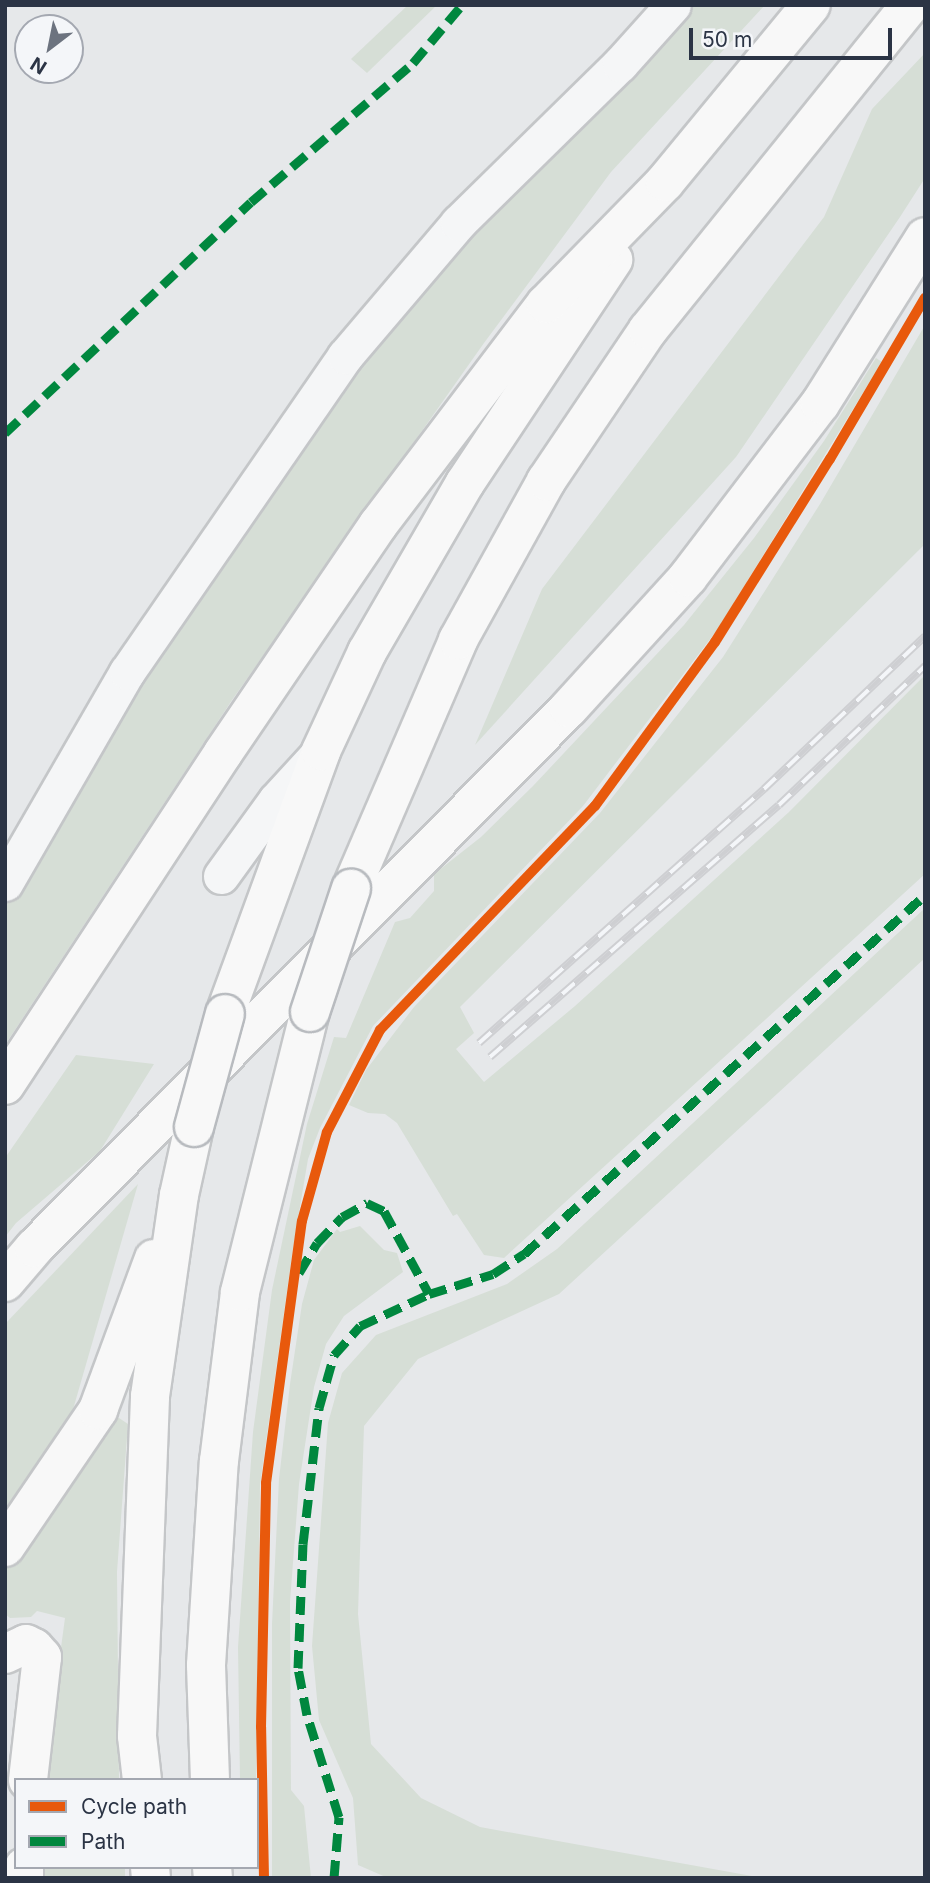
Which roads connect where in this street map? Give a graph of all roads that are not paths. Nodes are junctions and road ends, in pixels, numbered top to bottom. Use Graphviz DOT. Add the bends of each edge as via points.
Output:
graph roads {
  1 [pos="673,5"];
  2 [pos="811,5"];
  3 [pos="910,5"];
  4 [pos="665,182"];
  5 [pos="925,237"];
  6 [pos="321,751"];
  7 [pos="221,876"];
  8 [pos="5,883"];
  9 [pos="5,1085"];
  10 [pos="179,1195"];
  11 [pos="5,1282"];
  12 [pos="5,1548"];
  13 [pos="5,1654"];
  14 [pos="28,1778"];
  15 [pos="142,1778"];
  16 [pos="210,1778"];
  1 -- 8 [label="lane" via="620,64 458,223 345,356 127,672"];
  2 -- 4 [label="highway"];
  3 -- 16 [label="highway, bridge" via="648,330 547,481 458,640 351,889 310,1012 240,1292 216,1502 206,1665"];
  4 -- 6 [label="highway" via="465,483 368,652"];
  4 -- 9 [label="highway" via="547,304 378,525"];
  5 -- 11 [label="highway" via="820,404 688,577 569,708"];
  6 -- 7 [label="lane" via="276,800"];
  6 -- 10 [label="highway, bridge" via="225,1014"];
  10 -- 12 [label="highway" via="98,1410"];
  10 -- 15 [label="highway" via="149,1396 137,1736"];
  13 -- 14 [label="highway" via="26,1644 42,1657"];
}
